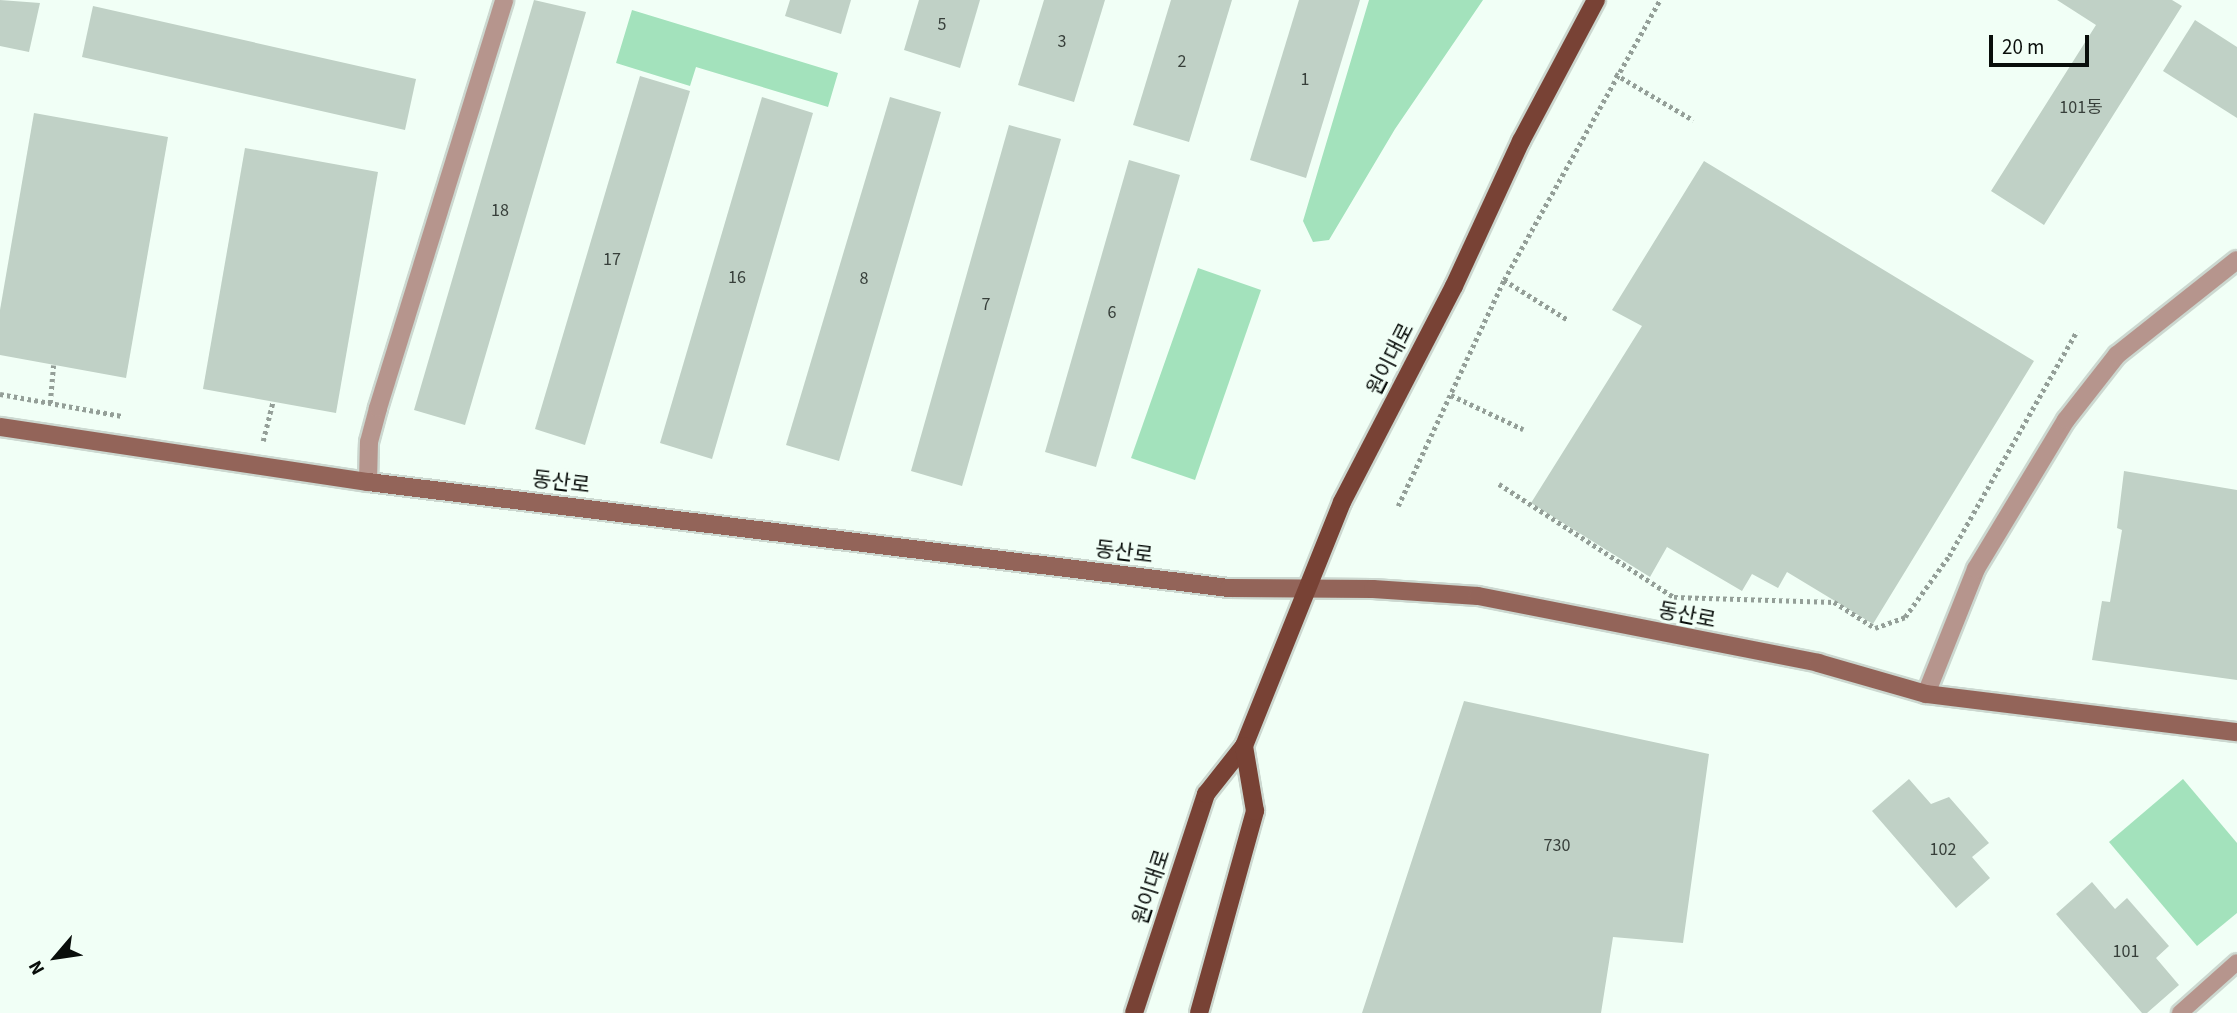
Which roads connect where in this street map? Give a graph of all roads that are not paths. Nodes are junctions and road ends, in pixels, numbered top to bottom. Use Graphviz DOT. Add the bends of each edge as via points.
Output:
graph roads {
  1 [pos="504,0"];
  2 [pos="1596,0"];
  3 [pos="2237,260"];
  4 [pos="0,427"];
  5 [pos="368,482"];
  6 [pos="1304,591"];
  7 [pos="1926,694"];
  8 [pos="2237,732"];
  9 [pos="1244,746"];
  10 [pos="2237,962"];
  11 [pos="1134,1013"];
  12 [pos="1199,1013"];
  13 [pos="2180,1013"];
  1 -- 5 [label="street" via="378,408 369,442"];
  2 -- 6 [label="main road, 원이대로" via="1342,502"];
  3 -- 7 [label="street" via="2117,355 2090,387 1976,569"];
  4 -- 5 [label="main road, 동산로"];
  5 -- 6 [label="main road, 동산로" via="1229,588"];
  6 -- 7 [label="main road, 동산로" via="1373,589 1478,596 1818,663"];
  6 -- 9 [label="main road, 원이대로"];
  7 -- 8 [label="main road, 동산로"];
  9 -- 11 [label="main road, 원이대로" via="1206,794"];
  9 -- 12 [label="main road" via="1255,811"];
  10 -- 13 [label="lane"];
}
